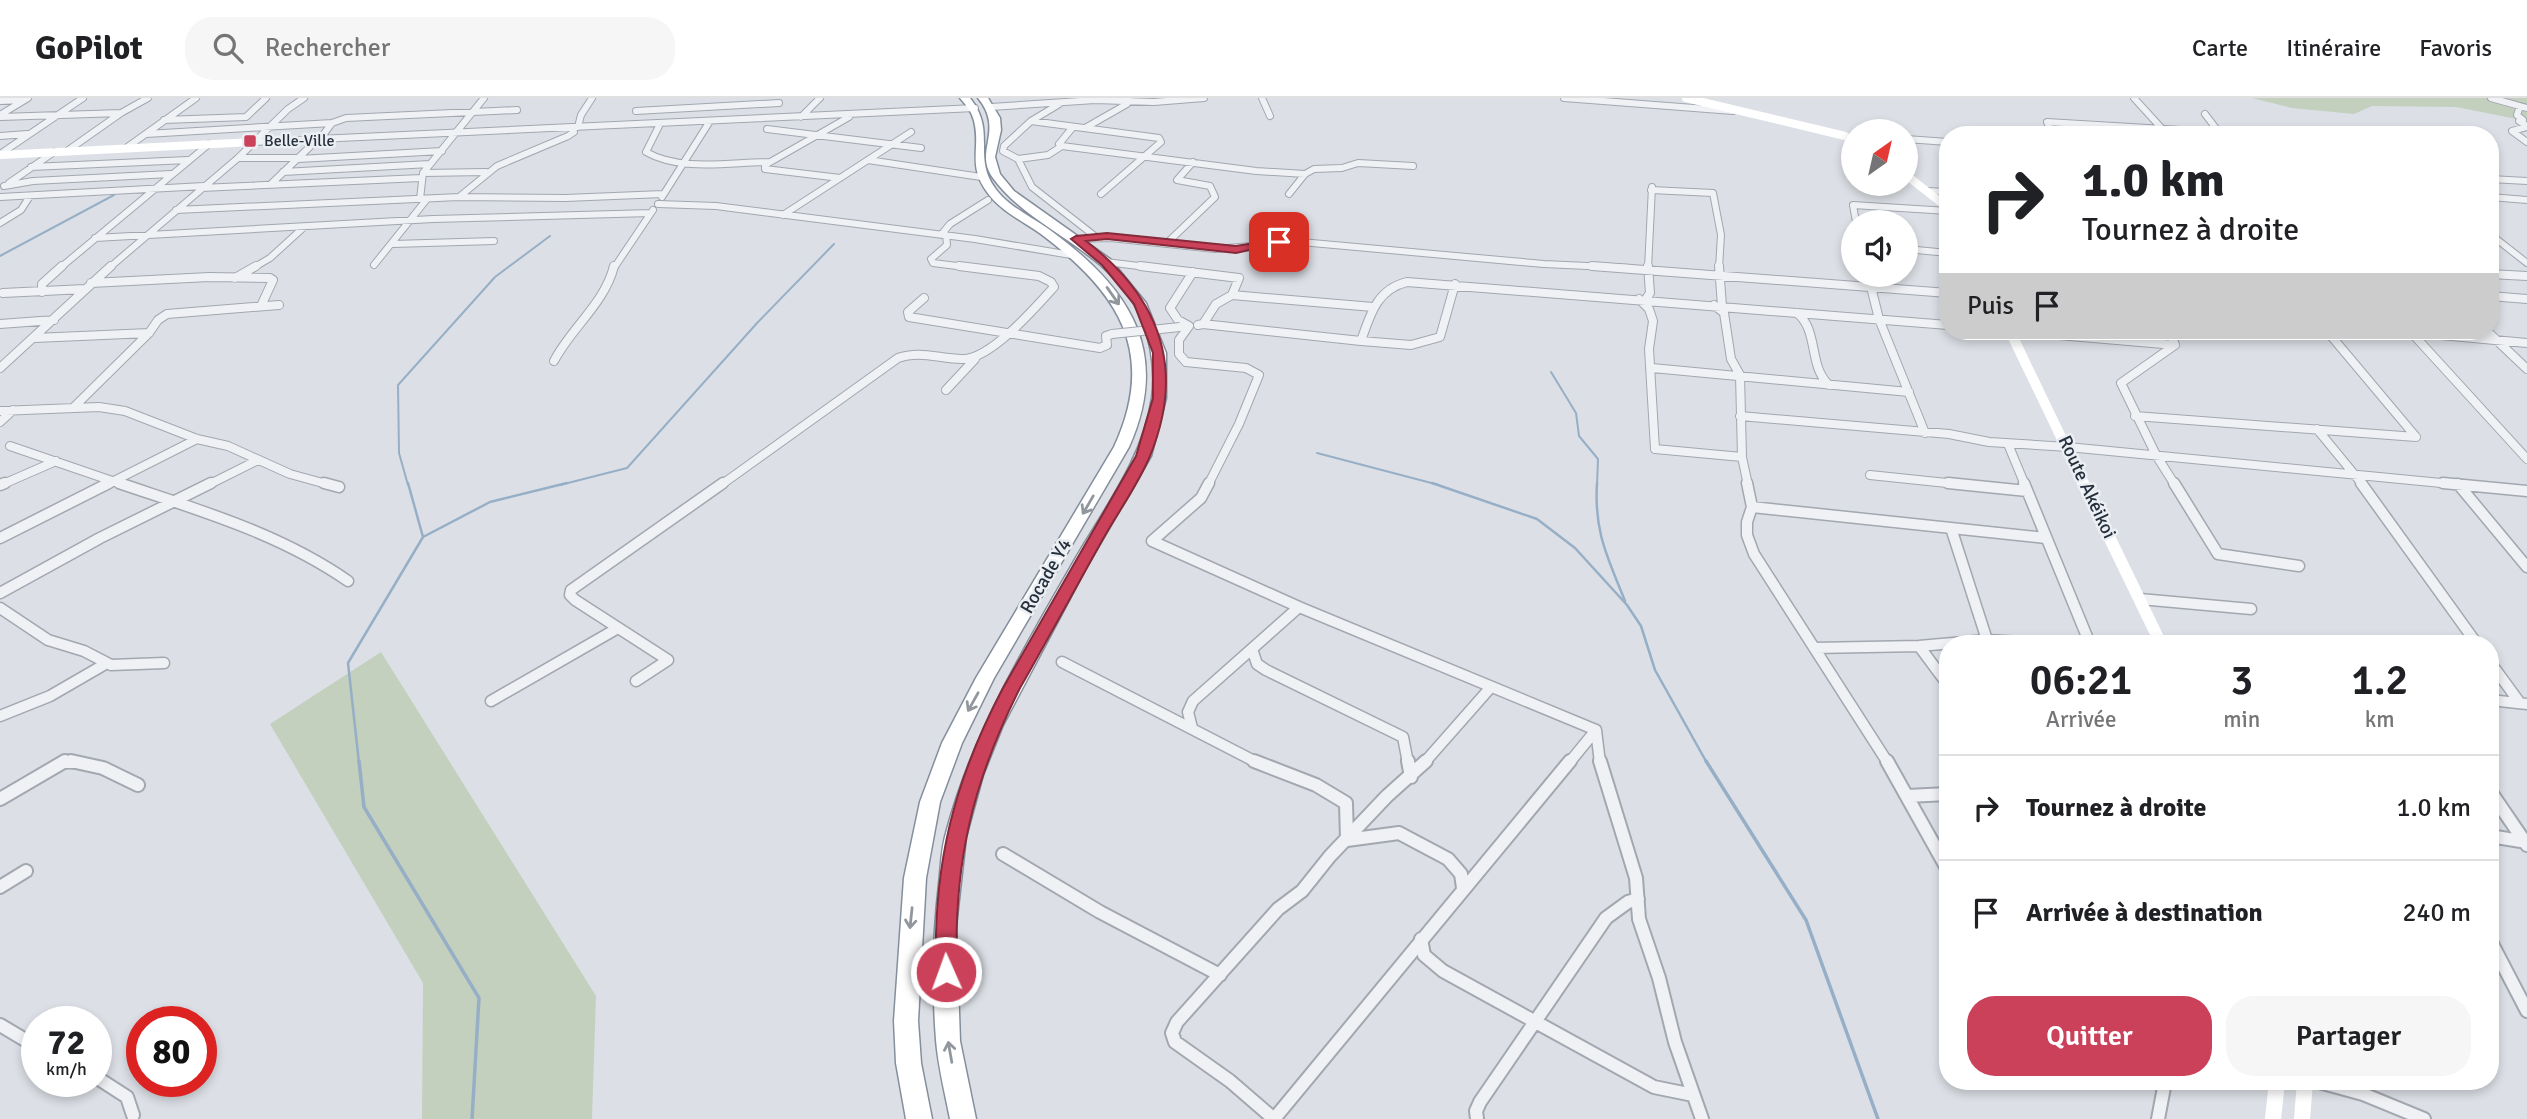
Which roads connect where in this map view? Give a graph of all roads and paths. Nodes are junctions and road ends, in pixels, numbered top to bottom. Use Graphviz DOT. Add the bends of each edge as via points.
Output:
graph roads {
  1 [pos="83,98"];
  2 [pos="148,98"];
  3 [pos="196,98"];
  4 [pos="266,98"];
  5 [pos="304,98"];
  6 [pos="484,98"];
  7 [pos="592,98"];
  8 [pos="820,98"];
  9 [pos="1127,98"];
  10 [pos="1204,98"];
  11 [pos="1262,98"];
  12 [pos="1564,98"];
  13 [pos="1686,98"];
  14 [pos="2134,98"];
  15 [pos="2491,98"];
  16 [pos="26,99"];
  17 [pos="780,100"];
  18 [pos="0,101"];
  19 [pos="1062,102"];
  20 [pos="978,103"];
  21 [pos="2519,106"];
  22 [pos="2527,108"];
  23 [pos="517,110"];
  24 [pos="636,111"];
  25 [pos="121,113"];
  26 [pos="472,113"];
  27 [pos="1758,113"];
  28 [pos="58,114"];
  29 [pos="852,114"];
  30 [pos="2205,114"];
  31 [pos="0,116"];
  32 [pos="1270,116"];
  33 [pos="801,117"];
  34 [pos="772,118"];
  35 [pos="164,120"];
  36 [pos="710,121"];
  37 [pos="1031,121"];
  38 [pos="332,123"];
  39 [pos="660,124"];
  40 [pos="2049,126"];
  41 [pos="2113,126"];
  42 [pos="2159,126"];
  43 [pos="2214,126"];
  44 [pos="272,127"];
  45 [pos="576,127"];
  46 [pos="1073,127"];
  47 [pos="2527,127"];
  48 [pos="1085,128"];
  49 [pos="767,129"];
  50 [pos="458,132"];
  51 [pos="911,132"];
  52 [pos="29,134"];
  53 [pos="146,134"];
  54 [pos="817,134"];
  55 [pos="1841,134"];
  56 [pos="0,136"];
  57 [pos="763,137"];
  58 [pos="319,139"];
  59 [pos="1918,140"];
  60 [pos="1939,141"];
  61 [pos="253,142"];
  62 [pos="2527,142"];
  63 [pos="209,144"];
  64 [pos="892,145"];
  65 [pos="1062,146"];
  66 [pos="126,148"];
  67 [pos="921,148"];
  68 [pos="68,151"];
  69 [pos="442,151"];
  70 [pos="54,152"];
  71 [pos="0,155"];
  72 [pos="1147,156"];
  73 [pos="238,158"];
  74 [pos="299,159"];
  75 [pos="1018,159"];
  76 [pos="190,160"];
  77 [pos="868,160"];
  78 [pos="685,162"];
  79 [pos="770,162"];
  80 [pos="1193,162"];
  81 [pos="430,164"];
  82 [pos="1413,166"];
  83 [pos="31,167"];
  84 [pos="283,172"];
  85 [pos="486,172"];
  86 [pos="171,174"];
  87 [pos="1305,174"];
  88 [pos="422,175"];
  89 [pos="981,177"];
  90 [pos="840,178"];
  91 [pos="2499,179"];
  92 [pos="2527,181"];
  93 [pos="271,184"];
  94 [pos="1918,184"];
  95 [pos="2,187"];
  96 [pos="202,187"];
  97 [pos="154,189"];
  98 [pos="1927,191"];
  99 [pos="1939,192"];
  100 [pos="663,194"];
  101 [pos="1101,194"];
  102 [pos="1289,194"];
  103 [pos="30,196"];
  104 [pos="0,197"];
  105 [pos="459,197"];
  106 [pos="2499,198"];
  107 [pos="423,199"];
  108 [pos="988,200"];
  109 [pos="2527,200"];
  110 [pos="1939,202"];
  111 [pos="658,204"];
  112 [pos="176,210"];
  113 [pos="1854,210"];
  114 [pos="1939,210"];
  115 [pos="650,213"];
  116 [pos="783,215"];
  117 [pos="408,220"];
  118 [pos="0,223"];
  119 [pos="303,228"];
  120 [pos="148,235"];
  121 [pos="943,235"];
  122 [pos="95,237"];
  123 [pos="1096,237"];
  124 [pos="494,241"];
  125 [pos="2499,241"];
  126 [pos="1167,243"];
  127 [pos="393,244"];
  128 [pos="1077,248"];
  129 [pos="1918,250"];
  130 [pos="1939,252"];
  131 [pos="1106,262"];
  132 [pos="2527,263"];
  133 [pos="374,265"];
  134 [pos="1649,269"];
  135 [pos="1193,272"];
  136 [pos="2499,274"];
  137 [pos="1719,275"];
  138 [pos="2527,276"];
  139 [pos="234,279"];
  140 [pos="1455,284"];
  141 [pos="88,286"];
  142 [pos="1872,289"];
  143 [pos="42,292"];
  144 [pos="3,293"];
  145 [pos="1939,293"];
  146 [pos="1232,295"];
  147 [pos="2499,297"];
  148 [pos="924,298"];
  149 [pos="1642,299"];
  150 [pos="2527,299"];
  151 [pos="279,305"];
  152 [pos="1718,305"];
  153 [pos="261,306"];
  154 [pos="1373,307"];
  155 [pos="1795,312"];
  156 [pos="1879,319"];
  157 [pos="54,320"];
  158 [pos="0,324"];
  159 [pos="1203,324"];
  160 [pos="1939,324"];
  161 [pos="1185,326"];
  162 [pos="149,333"];
  163 [pos="1004,334"];
  164 [pos="35,338"];
  165 [pos="2015,340"];
  166 [pos="2116,340"];
  167 [pos="2173,340"];
  168 [pos="2335,340"];
  169 [pos="2418,340"];
  170 [pos="2496,340"];
  171 [pos="1361,341"];
  172 [pos="2527,342"];
  173 [pos="2175,345"];
  174 [pos="975,359"];
  175 [pos="554,361"];
  176 [pos="0,368"];
  177 [pos="1652,368"];
  178 [pos="2527,369"];
  179 [pos="1740,376"];
  180 [pos="1830,385"];
  181 [pos="946,390"];
  182 [pos="1909,392"];
  183 [pos="74,407"];
  184 [pos="14,410"];
  185 [pos="0,411"];
  186 [pos="1740,416"];
  187 [pos="2135,416"];
  188 [pos="0,422"];
  189 [pos="2316,429"];
  190 [pos="1925,433"];
  191 [pos="197,439"];
  192 [pos="2008,444"];
  193 [pos="10,446"];
  194 [pos="2068,447"];
  195 [pos="2156,455"];
  196 [pos="1742,457"];
  197 [pos="2527,459"];
  198 [pos="258,460"];
  199 [pos="56,461"];
  200 [pos="2354,474"];
  201 [pos="1871,475"];
  202 [pos="112,481"];
  203 [pos="2458,484"];
  204 [pos="0,485"];
  205 [pos="339,487"];
  206 [pos="2027,491"];
  207 [pos="2527,491"];
  208 [pos="174,502"];
  209 [pos="1752,507"];
  210 [pos="1951,528"];
  211 [pos="0,538"];
  212 [pos="2046,538"];
  213 [pos="2300,566"];
  214 [pos="2527,567"];
  215 [pos="348,581"];
  216 [pos="0,593"];
  217 [pos="2140,599"];
  218 [pos="1299,607"];
  219 [pos="0,608"];
  220 [pos="2251,609"];
  221 [pos="618,628"];
  222 [pos="1985,635"];
  223 [pos="2086,635"];
  224 [pos="2157,635"];
  225 [pos="2470,635"];
  226 [pos="1939,644"];
  227 [pos="1919,646"];
  228 [pos="1814,648"];
  229 [pos="1252,649"];
  230 [pos="1062,662"];
  231 [pos="107,663"];
  232 [pos="163,663"];
  233 [pos="1939,673"];
  234 [pos="2499,673"];
  235 [pos="636,681"];
  236 [pos="1491,687"];
  237 [pos="491,701"];
  238 [pos="2499,701"];
  239 [pos="2523,704"];
  240 [pos="0,716"];
  241 [pos="1192,728"];
  242 [pos="1596,730"];
  243 [pos="1411,777"];
  244 [pos="138,785"];
  245 [pos="1939,794"];
  246 [pos="1907,796"];
  247 [pos="0,799"];
  248 [pos="2499,804"];
  249 [pos="2499,838"];
  250 [pos="1347,840"];
  251 [pos="2526,843"];
  252 [pos="1003,853"];
  253 [pos="1939,854"];
  254 [pos="26,871"];
  255 [pos="0,887"];
  256 [pos="1463,888"];
  257 [pos="1638,899"];
  258 [pos="1421,939"];
  259 [pos="2499,957"];
  260 [pos="1220,975"];
  261 [pos="2527,1010"];
  262 [pos="1536,1024"];
  263 [pos="0,1025"];
  264 [pos="21,1037"];
  265 [pos="112,1087"];
  266 [pos="2163,1090"];
  267 [pos="2276,1090"];
  268 [pos="2304,1090"];
  269 [pos="2348,1090"];
  270 [pos="1693,1095"];
  271 [pos="135,1118"];
  272 [pos="919,1119"];
  273 [pos="963,1119"];
  274 [pos="1274,1119"];
  275 [pos="1477,1119"];
  276 [pos="1702,1119"];
  277 [pos="2158,1119"];
  278 [pos="2273,1119"];
  279 [pos="2302,1119"];
  280 [pos="2424,1119"];
  1 -- 28 [label="street"];
  2 -- 25 [label="street"];
  3 -- 35 [label="street"];
  4 -- 35 [label="street" via="246,117"];
  5 -- 44 [label="street"];
  6 -- 26 [label="street"];
  7 -- 45 [label="street"];
  8 -- 33 [label="street"];
  9 -- 10 [label="street" via="1154,102"];
  9 -- 19 [label="street"];
  9 -- 48 [label="street" via="1126,104"];
  11 -- 32 [label="street"];
  12 -- 27 [label="street"];
  13 -- 27 [label="street"];
  14 -- 42 [label="street"];
  15 -- 21 [label="street"];
  16 -- 18 [label="street"];
  16 -- 31 [label="street"];
  17 -- 24 [label="street"];
  17 -- 34 [label="street"];
  19 -- 20 [label="street"];
  19 -- 37 [label="street"];
  20 -- 29 [label="street"];
  20 -- 89 [label="highway"];
  20 -- 128 [label="highway, Rocade Y4" via="996,130 990,157 995,174 1010,193"];
  21 -- 22 [label="street"];
  21 -- 47 [label="street" via="2517,115 2523,120 2519,121"];
  23 -- 26 [label="street"];
  25 -- 28 [label="street"];
  25 -- 68 [label="street"];
  26 -- 38 [label="street"];
  26 -- 50 [label="street"];
  27 -- 55 [label="street"];
  28 -- 31 [label="street"];
  28 -- 52 [label="street"];
  29 -- 33 [label="street"];
  29 -- 54 [label="street"];
  30 -- 43 [label="street"];
  33 -- 34 [label="street"];
  34 -- 36 [label="street"];
  34 -- 49 [label="street"];
  35 -- 53 [label="street"];
  36 -- 39 [label="street"];
  36 -- 78 [label="street"];
  37 -- 46 [label="street"];
  37 -- 75 [label="street" via="1004,145 1003,151"];
  38 -- 44 [label="street"];
  38 -- 58 [label="street"];
  39 -- 45 [label="street"];
  39 -- 78 [label="street" via="647,147 648,155"];
  40 -- 41 [label="street" via="2047,122"];
  44 -- 53 [label="street"];
  44 -- 61 [label="street"];
  45 -- 50 [label="street"];
  45 -- 85 [label="street" via="568,136"];
  46 -- 48 [label="street"];
  46 -- 65 [label="street" via="1059,144"];
  47 -- 62 [label="street" via="2512,131"];
  48 -- 72 [label="street" via="1158,136 1161,142"];
  49 -- 54 [label="street"];
  49 -- 57 [label="street"];
  50 -- 58 [label="street"];
  50 -- 69 [label="street"];
  51 -- 64 [label="street"];
  52 -- 56 [label="street"];
  52 -- 71 [label="street"];
  53 -- 66 [label="street"];
  54 -- 64 [label="street"];
  54 -- 79 [label="street"];
  58 -- 61 [label="street"];
  58 -- 74 [label="street"];
  59 -- 60 [label="street"];
  61 -- 63 [label="street"];
  61 -- 73 [label="street"];
  63 -- 66 [label="street"];
  63 -- 76 [label="street"];
  64 -- 67 [label="street"];
  64 -- 77 [label="street"];
  65 -- 72 [label="street"];
  65 -- 75 [label="street" via="1048,155"];
  66 -- 68 [label="street"];
  68 -- 70 [label="street"];
  69 -- 74 [label="street"];
  69 -- 81 [label="street"];
  70 -- 71 [label="street"];
  70 -- 83 [label="street"];
  72 -- 80 [label="street"];
  72 -- 101 [label="street"];
  73 -- 74 [label="street"];
  73 -- 96 [label="street"];
  74 -- 84 [label="street"];
  75 -- 123 [label="street" via="1032,187"];
  76 -- 83 [label="street"];
  76 -- 86 [label="street"];
  77 -- 89 [label="street"];
  77 -- 90 [label="street"];
  78 -- 79 [label="street"];
  78 -- 100 [label="street"];
  79 -- 90 [label="street" via="765,169"];
  80 -- 87 [label="street"];
  80 -- 126 [label="street" via="1177,180 1210,186 1214,197"];
  81 -- 84 [label="street"];
  81 -- 88 [label="street"];
  82 -- 87 [label="street" via="1358,163"];
  83 -- 95 [label="street"];
  84 -- 93 [label="street"];
  85 -- 88 [label="street"];
  85 -- 105 [label="street"];
  86 -- 95 [label="street" via="53,179"];
  86 -- 97 [label="street"];
  87 -- 102 [label="street"];
  88 -- 93 [label="street"];
  88 -- 107 [label="street"];
  89 -- 128 [label="highway, Rocade Y4" via="995,195"];
  90 -- 116 [label="street"];
  91 -- 92 [label="street"];
  93 -- 96 [label="street"];
  94 -- 98 [label="street"];
  96 -- 97 [label="street"];
  96 -- 112 [label="street"];
  97 -- 103 [label="street"];
  97 -- 122 [label="street"];
  98 -- 99 [label="street"];
  98 -- 110 [label="street"];
  100 -- 105 [label="street"];
  100 -- 111 [label="street"];
  103 -- 104 [label="street"];
  103 -- 118 [label="street" via="21,211"];
  105 -- 107 [label="street"];
  106 -- 109 [label="street"];
  107 -- 112 [label="street"];
  107 -- 117 [label="street"];
  108 -- 121 [label="street" via="950,224"];
  111 -- 115 [label="street"];
  111 -- 116 [label="street" via="700,204"];
  112 -- 120 [label="street"];
  113 -- 114 [label="street" via="1853,205"];
  115 -- 117 [label="street"];
  115 -- 175 [label="street"];
  116 -- 121 [label="street"];
  117 -- 119 [label="street"];
  117 -- 127 [label="street"];
  119 -- 120 [label="street"];
  119 -- 139 [label="street" via="270,258"];
  120 -- 122 [label="street"];
  120 -- 141 [label="street"];
  121 -- 128 [label="street"];
  121 -- 163 [label="street" via="947,245 933,262 1039,276 1054,284 1038,305"];
  122 -- 143 [label="street" via="42,284"];
  123 -- 126 [label="street"];
  123 -- 128 [label="street"];
  124 -- 127 [label="street"];
  125 -- 132 [label="street"];
  126 -- 134 [label="street" via="1236,250 1295,242"];
  127 -- 133 [label="street"];
  128 -- 131 [label="highway, Rocade Y4"];
  128 -- 272 [label="highway, Rocade Y4, one-way" via="1131,329 1139,356 1139,399 1119,452 979,691 937,779 920,844 909,925 907,1045"];
  129 -- 130 [label="street"];
  131 -- 135 [label="street"];
  273 -- 131 [label="highway, Rocade Y4, one-way" via="948,1041 946,977 945,926 955,837 993,725 1143,456 1159,398 1159,353 1150,327 1140,303"];
  134 -- 137 [label="street"];
  134 -- 137 [label="street" via="1651,189 1713,193 1721,235"];
  134 -- 149 [label="street" via="1650,293"];
  135 -- 146 [label="street" via="1239,278"];
  135 -- 161 [label="street" via="1170,308"];
  136 -- 138 [label="street"];
  137 -- 142 [label="street"];
  137 -- 152 [label="street"];
  139 -- 141 [label="street"];
  139 -- 153 [label="street" via="273,280"];
  140 -- 149 [label="street"];
  140 -- 154 [label="street" via="1400,283 1383,292"];
  140 -- 171 [label="street" via="1440,337 1402,346"];
  141 -- 143 [label="street"];
  141 -- 157 [label="street"];
  142 -- 145 [label="street"];
  142 -- 156 [label="street"];
  143 -- 144 [label="street"];
  146 -- 154 [label="street"];
  146 -- 159 [label="street" via="1216,304"];
  147 -- 150 [label="street"];
  148 -- 163 [label="street" via="908,312 909,317"];
  149 -- 152 [label="street"];
  149 -- 177 [label="street" via="1653,321"];
  151 -- 153 [label="street"];
  152 -- 155 [label="street"];
  152 -- 179 [label="street" via="1724,313 1731,359"];
  153 -- 162 [label="street" via="171,312"];
  154 -- 171 [label="street"];
  155 -- 156 [label="street"];
  155 -- 180 [label="street" via="1806,320 1819,376"];
  156 -- 160 [label="street"];
  156 -- 182 [label="street"];
  157 -- 158 [label="street"];
  157 -- 164 [label="street"];
  159 -- 161 [label="street"];
  159 -- 171 [label="street"];
  161 -- 163 [label="street, bridge" via="1106,335 1107,345 1100,348"];
  161 -- 218 [label="street" via="1179,354 1186,362 1246,368 1259,375 1201,498 1152,541"];
  162 -- 164 [label="street"];
  162 -- 183 [label="street"];
  163 -- 174 [label="street"];
  164 -- 176 [label="street"];
  165 -- 194 [label="street, Route Akéikoi"];
  166 -- 173 [label="street"];
  167 -- 173 [label="street"];
  168 -- 189 [label="street" via="2416,437"];
  169 -- 197 [label="street"];
  170 -- 172 [label="street"];
  170 -- 178 [label="street"];
  173 -- 187 [label="street" via="2121,383"];
  174 -- 181 [label="street"];
  174 -- 221 [label="street" via="920,354 898,358 571,590 575,600"];
  177 -- 179 [label="street"];
  177 -- 196 [label="street" via="1655,449"];
  179 -- 180 [label="street"];
  179 -- 186 [label="street"];
  180 -- 182 [label="street"];
  182 -- 190 [label="street"];
  183 -- 184 [label="street"];
  183 -- 191 [label="street" via="125,411"];
  184 -- 185 [label="street"];
  184 -- 188 [label="street"];
  186 -- 190 [label="street"];
  186 -- 196 [label="street"];
  187 -- 189 [label="street"];
  187 -- 195 [label="street"];
  189 -- 200 [label="street"];
  190 -- 192 [label="street"];
  191 -- 198 [label="street"];
  191 -- 202 [label="street"];
  192 -- 194 [label="street"];
  192 -- 206 [label="street"];
  193 -- 199 [label="street"];
  194 -- 195 [label="street"];
  194 -- 217 [label="street, Route Akéikoi"];
  195 -- 200 [label="street"];
  195 -- 213 [label="street" via="2218,554"];
  196 -- 209 [label="street"];
  198 -- 205 [label="street"];
  198 -- 208 [label="street"];
  199 -- 202 [label="street"];
  199 -- 204 [label="street"];
  200 -- 203 [label="street"];
  200 -- 225 [label="street"];
  201 -- 206 [label="street"];
  202 -- 208 [label="street"];
  202 -- 211 [label="street"];
  203 -- 207 [label="street"];
  203 -- 214 [label="street"];
  206 -- 212 [label="street"];
  208 -- 215 [label="street" via="245,526 315,558"];
  208 -- 216 [label="street"];
  209 -- 210 [label="street"];
  209 -- 228 [label="street" via="1747,535 1754,554"];
  210 -- 212 [label="street"];
  210 -- 222 [label="street"];
  212 -- 223 [label="street"];
  217 -- 220 [label="street"];
  217 -- 224 [label="street, Route Akéikoi"];
  218 -- 229 [label="street"];
  218 -- 236 [label="street"];
  219 -- 231 [label="street" via="48,640"];
  221 -- 235 [label="street" via="668,660"];
  221 -- 237 [label="street"];
  226 -- 227 [label="street"];
  227 -- 228 [label="street"];
  227 -- 233 [label="street"];
  228 -- 246 [label="street"];
  229 -- 241 [label="street" via="1193,701 1188,712"];
  229 -- 243 [label="street" via="1257,664 1266,670 1403,737"];
  230 -- 241 [label="street"];
  231 -- 232 [label="street"];
  231 -- 240 [label="street" via="50,696"];
  234 -- 239 [label="street"];
  236 -- 242 [label="street"];
  236 -- 243 [label="street"];
  238 -- 239 [label="street"];
  241 -- 250 [label="street" via="1346,803"];
  242 -- 256 [label="street"];
  242 -- 257 [label="street" via="1599,759 1636,878"];
  243 -- 250 [label="street"];
  244 -- 247 [label="street" via="116,774 65,761"];
  245 -- 246 [label="street"];
  246 -- 253 [label="street"];
  248 -- 251 [label="street"];
  249 -- 251 [label="street"];
  250 -- 256 [label="street" via="1399,832 1448,859 1461,874"];
  250 -- 260 [label="street"];
  252 -- 260 [label="street" via="1100,912"];
  254 -- 255 [label="street"];
  256 -- 258 [label="street"];
  257 -- 262 [label="street" via="1606,918"];
  257 -- 270 [label="street" via="1639,919"];
  258 -- 262 [label="street" via="1424,955 1432,964"];
  258 -- 274 [label="street"];
  259 -- 261 [label="street"];
  260 -- 274 [label="street" via="1177,1022 1172,1033 1175,1042"];
  262 -- 270 [label="street" via="1654,1087"];
  262 -- 275 [label="street" via="1480,1102"];
  263 -- 264 [label="street"];
  265 -- 271 [label="street" via="127,1097"];
  266 -- 277 [label="street"];
  267 -- 278 [label="street"];
  268 -- 279 [label="street"];
  269 -- 280 [label="street"];
  270 -- 276 [label="street"];
}
